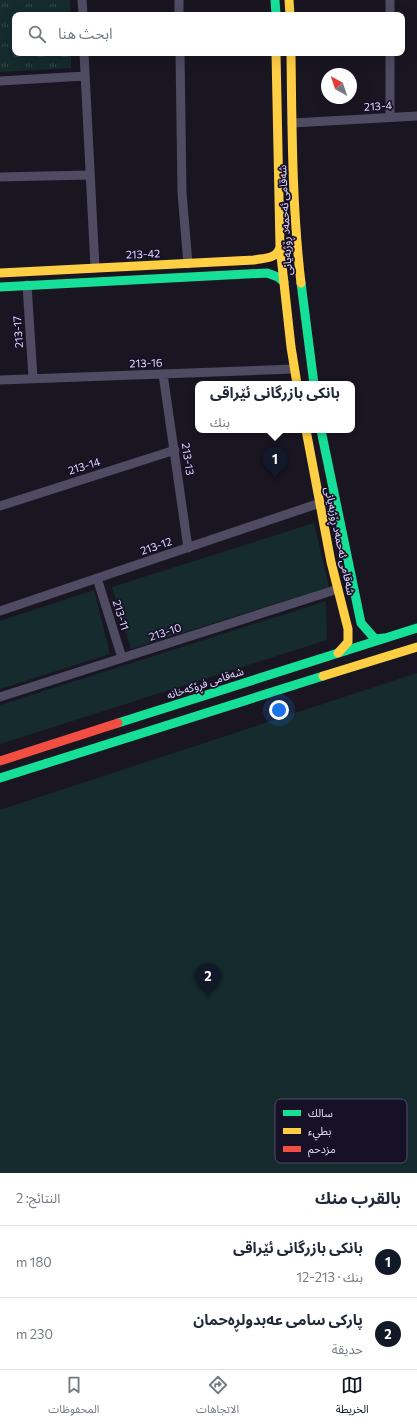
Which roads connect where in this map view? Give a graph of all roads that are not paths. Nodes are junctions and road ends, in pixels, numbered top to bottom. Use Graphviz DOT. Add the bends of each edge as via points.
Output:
graph roads {
  1 [pos="82,0"];
  2 [pos="179,0"];
  3 [pos="275,0"];
  4 [pos="289,0"];
  5 [pos="390,0"];
  6 [pos="83,12"];
  7 [pos="179,12"];
  8 [pos="276,12"];
  9 [pos="290,12"];
  10 [pos="390,12"];
  11 [pos="84,56"];
  12 [pos="180,56"];
  13 [pos="276,56"];
  14 [pos="290,56"];
  15 [pos="390,56"];
  16 [pos="85,76"];
  17 [pos="0,81"];
  18 [pos="417,116"];
  19 [pos="390,117"];
  20 [pos="292,123"];
  21 [pos="90,175"];
  22 [pos="0,177"];
  23 [pos="280,247"];
  24 [pos="188,264"];
  25 [pos="94,268"];
  26 [pos="0,273"];
  27 [pos="284,282"];
  28 [pos="27,285"];
  29 [pos="0,286"];
  30 [pos="294,369"];
  31 [pos="164,374"];
  32 [pos="33,378"];
  33 [pos="0,380"];
  34 [pos="296,381"];
  35 [pos="314,381"];
  36 [pos="307,433"];
  37 [pos="322,433"];
  38 [pos="175,450"];
  39 [pos="320,503"];
  40 [pos="0,506"];
  41 [pos="188,548"];
  42 [pos="98,578"];
  43 [pos="338,589"];
  44 [pos="0,611"];
  45 [pos="363,627"];
  46 [pos="417,628"];
  47 [pos="348,632"];
  48 [pos="386,638"];
  49 [pos="417,647"];
  50 [pos="338,653"];
  51 [pos="122,658"];
  52 [pos="0,697"];
  53 [pos="0,761"];
  54 [pos="0,778"];
  1 -- 6 [label="street"];
  2 -- 7 [label="street"];
  3 -- 8 [label="street"];
  4 -- 9 [label="street"];
  5 -- 10 [label="street"];
  11 -- 16 [label="street"];
  12 -- 24 [label="street" via="182,193"];
  13 -- 23 [label="street, شەقامی ئەحمەد ڕۆژبەیانی"];
  14 -- 20 [label="street, شەقامی ئەحمەد ڕۆژبەیانی"];
  15 -- 19 [label="street"];
  16 -- 17 [label="street"];
  16 -- 21 [label="street"];
  18 -- 19 [label="street, 213-4"];
  19 -- 20 [label="street, 213-4"];
  20 -- 35 [label="street, شەقامی ئەحمەد ڕۆژبەیانی" via="296,236"];
  21 -- 22 [label="street"];
  21 -- 25 [label="street"];
  23 -- 24 [label="street, 213-42" via="272,257"];
  23 -- 27 [label="street, شەقامی ئەحمەد ڕۆژبەیانی"];
  24 -- 25 [label="street, 213-42"];
  25 -- 26 [label="street, 213-42"];
  27 -- 28 [label="street" via="267,273"];
  27 -- 30 [label="street, شەقامی ئەحمەد ڕۆژبەیانی"];
  28 -- 29 [label="street"];
  28 -- 32 [label="street, 213-17"];
  30 -- 31 [label="street, 213-16"];
  30 -- 34 [label="street, شەقامی ئەحمەد ڕۆژبەیانی"];
  31 -- 32 [label="street, 213-16"];
  31 -- 38 [label="street, 213-13"];
  32 -- 33 [label="street, 213-16"];
  36 -- 39 [label="street, شەقامی ئەحمەد ڕۆژبەیانی"];
  37 -- 45 [label="street, شەقامی ئەحمەد ڕۆژبەیانی"];
  38 -- 40 [label="street, 213-14"];
  38 -- 41 [label="street, 213-13"];
  39 -- 41 [label="street, 213-12"];
  39 -- 43 [label="street, شەقامی ئەحمەد ڕۆژبەیانی"];
  41 -- 42 [label="street, 213-12"];
  42 -- 44 [label="street, 213-12"];
  42 -- 51 [label="street, 213-11"];
  43 -- 47 [label="street, شەقامی ئەحمەد ڕۆژبەیانی"];
  43 -- 51 [label="street, 213-10"];
  45 -- 47 [label="street" via="355,636"];
  45 -- 48 [label="street" via="376,638"];
  46 -- 48 [label="street, شەقامی فڕۆکەخانە"];
  47 -- 50 [label="street" via="348,642"];
  48 -- 50 [label="street, شەقامی فڕۆکەخانە"];
  49 -- 54 [label="street"];
  50 -- 53 [label="street, شەقامی فڕۆکەخانە"];
  51 -- 52 [label="street, 213-10"];
}
